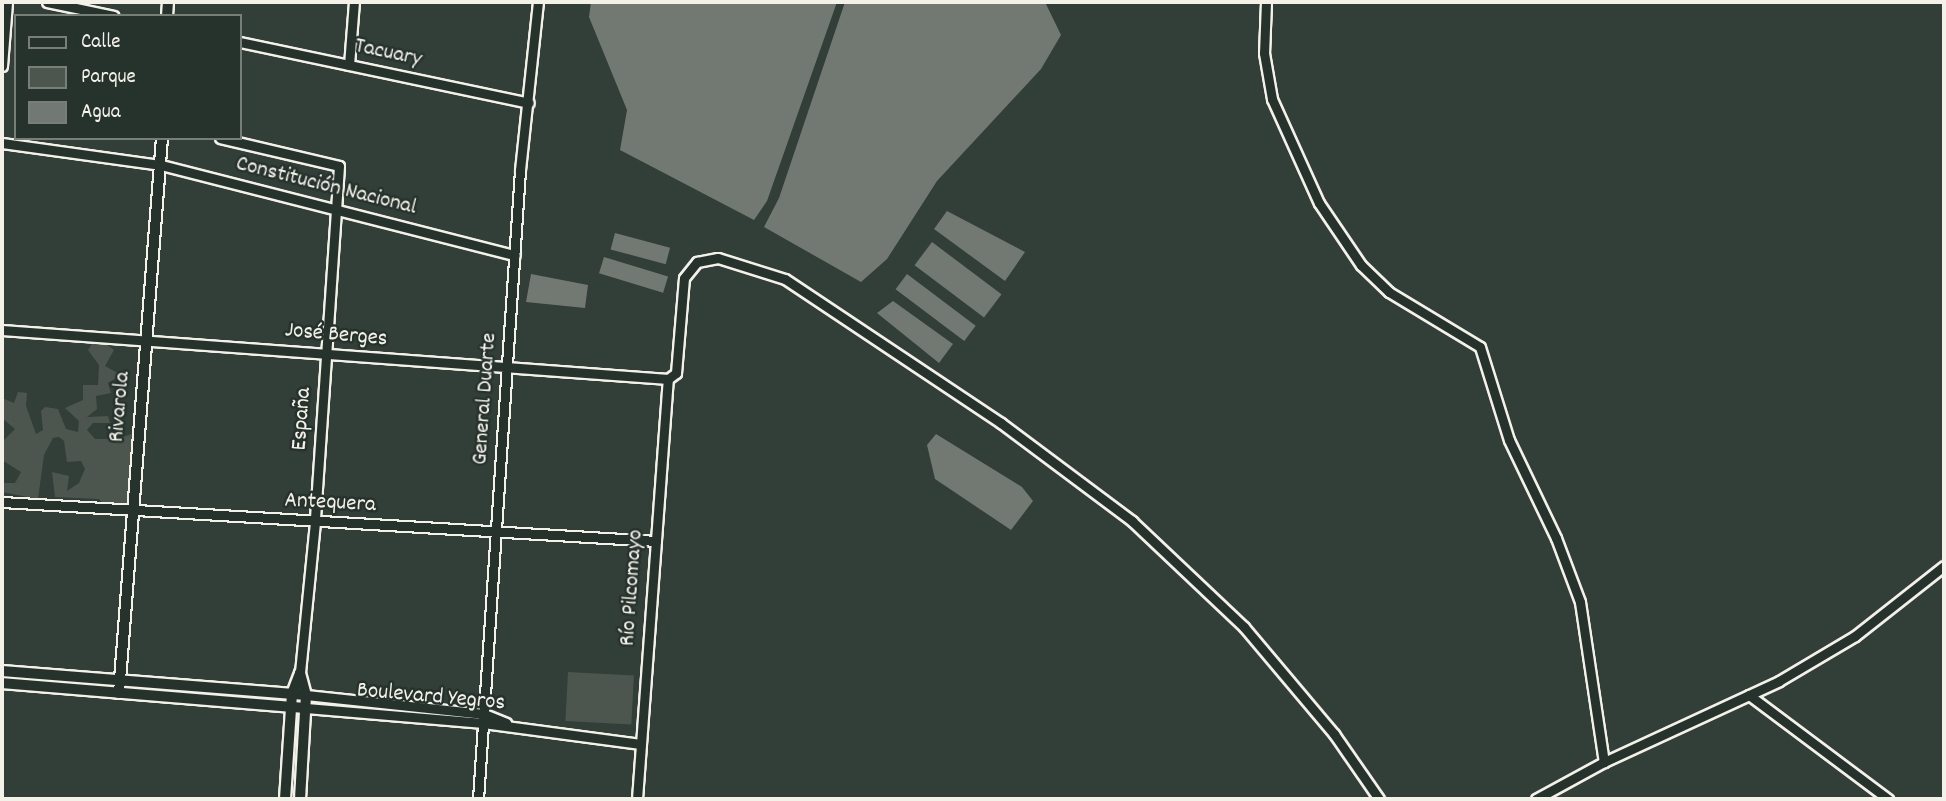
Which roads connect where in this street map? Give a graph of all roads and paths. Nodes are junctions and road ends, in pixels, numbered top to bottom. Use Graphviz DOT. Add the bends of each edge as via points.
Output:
graph roads {
  1 [pos="47,2"];
  2 [pos="354,2"];
  3 [pos="538,2"];
  4 [pos="1266,2"];
  5 [pos="5,7"];
  6 [pos="104,14"];
  7 [pos="242,42"];
  8 [pos="349,65"];
  9 [pos="2,66"];
  10 [pos="529,103"];
  11 [pos="162,140"];
  12 [pos="228,140"];
  13 [pos="2,143"];
  14 [pos="161,165"];
  15 [pos="337,211"];
  16 [pos="515,255"];
  17 [pos="2,330"];
  18 [pos="149,338"];
  19 [pos="327,355"];
  20 [pos="507,370"];
  21 [pos="668,379"];
  22 [pos="2,502"];
  23 [pos="133,512"];
  24 [pos="315,523"];
  25 [pos="496,533"];
  26 [pos="656,541"];
  27 [pos="1944,566"];
  28 [pos="2,671"];
  29 [pos="300,673"];
  30 [pos="120,680"];
  31 [pos="2,683"];
  32 [pos="119,693"];
  33 [pos="292,694"];
  34 [pos="306,695"];
  35 [pos="1749,695"];
  36 [pos="291,707"];
  37 [pos="306,708"];
  38 [pos="483,718"];
  39 [pos="641,744"];
  40 [pos="1604,762"];
  41 [pos="285,799"];
  42 [pos="300,799"];
  43 [pos="478,799"];
  44 [pos="637,799"];
  45 [pos="1378,799"];
  46 [pos="1536,799"];
  47 [pos="1888,799"];
  1 -- 6 [label="street"];
  2 -- 8 [label="street"];
  3 -- 10 [label="street, General Duarte"];
  4 -- 40 [label="street" via="1264,53 1272,99 1319,203 1361,265 1389,292 1480,347 1509,440 1556,538 1580,602"];
  5 -- 9 [label="street"];
  7 -- 8 [label="street, Tacuary"];
  8 -- 10 [label="street, Tacuary"];
  10 -- 16 [label="street, General Duarte"];
  11 -- 14 [label="street, Rivarola"];
  12 -- 15 [label="street, España" via="339,166"];
  13 -- 14 [label="street, Constitución Nacional"];
  14 -- 15 [label="street, Constitución Nacional"];
  14 -- 18 [label="street, Rivarola"];
  15 -- 16 [label="street, Constitución Nacional"];
  15 -- 19 [label="street, España"];
  16 -- 20 [label="street, General Duarte"];
  17 -- 18 [label="street, José Berges"];
  18 -- 19 [label="street, José Berges"];
  18 -- 23 [label="street, Rivarola"];
  19 -- 20 [label="street, José Berges"];
  19 -- 24 [label="street, España"];
  20 -- 21 [label="street, José Berges"];
  20 -- 25 [label="street, General Duarte"];
  21 -- 26 [label="street, Río Pilcomayo"];
  21 -- 45 [label="street, Río Pilcomayo" via="676,373 684,278 697,262 719,258 785,279 1001,423 1132,521 1244,626 1334,734"];
  22 -- 23 [label="street, Antequera"];
  23 -- 24 [label="street, Antequera"];
  23 -- 30 [label="street, Rivarola"];
  24 -- 25 [label="street, Antequera"];
  24 -- 29 [label="street, España"];
  25 -- 26 [label="street, Antequera"];
  25 -- 38 [label="street, General Duarte"];
  26 -- 39 [label="street, Río Pilcomayo"];
  27 -- 35 [label="street" via="1855,636"];
  28 -- 30 [label="street, Boulevard Yegros"];
  29 -- 33 [label="street"];
  29 -- 34 [label="street"];
  30 -- 32 [label="street, Rivarola"];
  30 -- 33 [label="street, Boulevard Yegros"];
  31 -- 32 [label="street, Boulevard Yegros"];
  32 -- 36 [label="street, Boulevard Yegros"];
  33 -- 34 [label="street, Boulevard Yegros"];
  33 -- 36 [label="street"];
  34 -- 37 [label="street"];
  34 -- 38 [label="street, Boulevard Yegros"];
  35 -- 40 [label="street"];
  35 -- 47 [label="street"];
  36 -- 37 [label="street, Boulevard Yegros"];
  36 -- 41 [label="street"];
  37 -- 38 [label="street, Boulevard Yegros"];
  37 -- 42 [label="street"];
  38 -- 39 [label="street, Boulevard Yegros" via="514,727"];
  38 -- 43 [label="street, General Duarte"];
  39 -- 44 [label="street, Río Pilcomayo"];
  40 -- 46 [label="street"];
}
